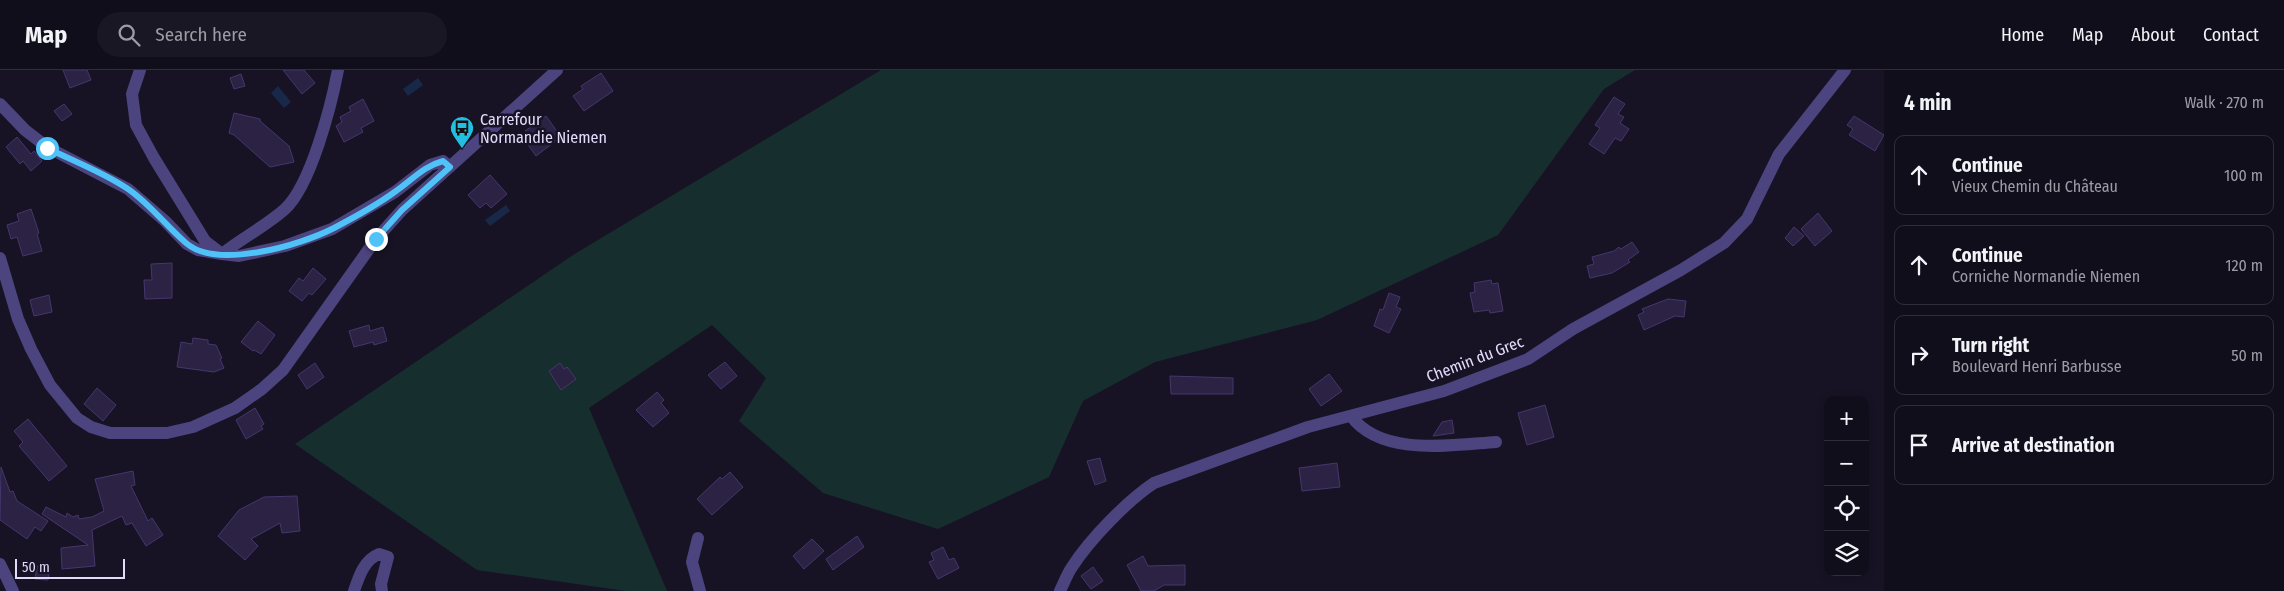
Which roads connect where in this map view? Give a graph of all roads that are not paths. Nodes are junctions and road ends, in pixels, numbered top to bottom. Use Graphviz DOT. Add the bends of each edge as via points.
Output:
graph roads {
  1 [pos="140,70"];
  2 [pos="338,70"];
  3 [pos="557,70"];
  4 [pos="1845,70"];
  5 [pos="0,104"];
  6 [pos="450,167"];
  7 [pos="222,254"];
  8 [pos="0,258"];
  9 [pos="1351,416"];
  10 [pos="1496,442"];
  11 [pos="698,538"];
  12 [pos="0,564"];
  13 [pos="13,591"];
  14 [pos="354,591"];
  15 [pos="382,591"];
  16 [pos="700,591"];
  17 [pos="1060,591"];
  1 -- 7 [label="street" via="132,94 136,125 205,241"];
  2 -- 7 [label="street" via="308,176 298,195"];
  3 -- 6 [label="street"];
  4 -- 9 [label="street, Chemin du Grec" via="1779,154 1747,219 1724,244 1573,329 1528,359 1444,390"];
  5 -- 7 [label="street" via="47,148 128,189 187,244"];
  6 -- 7 [label="street" via="443,161 430,165 395,192 332,229 285,246 239,256"];
  6 -- 8 [label="street" via="402,210 376,239 283,370 236,408 193,427 167,433 110,433 77,418 50,385 31,349 18,319"];
  9 -- 10 [label="street" via="1372,434 1392,441 1431,446"];
  9 -- 17 [label="street, Chemin du Grec" via="1308,427 1154,483 1137,494 1089,545 1072,566"];
  11 -- 16 [label="street" via="692,562"];
  12 -- 13 [label="street"];
  14 -- 15 [label="street" via="360,572 372,556 379,554 388,557"];
}
